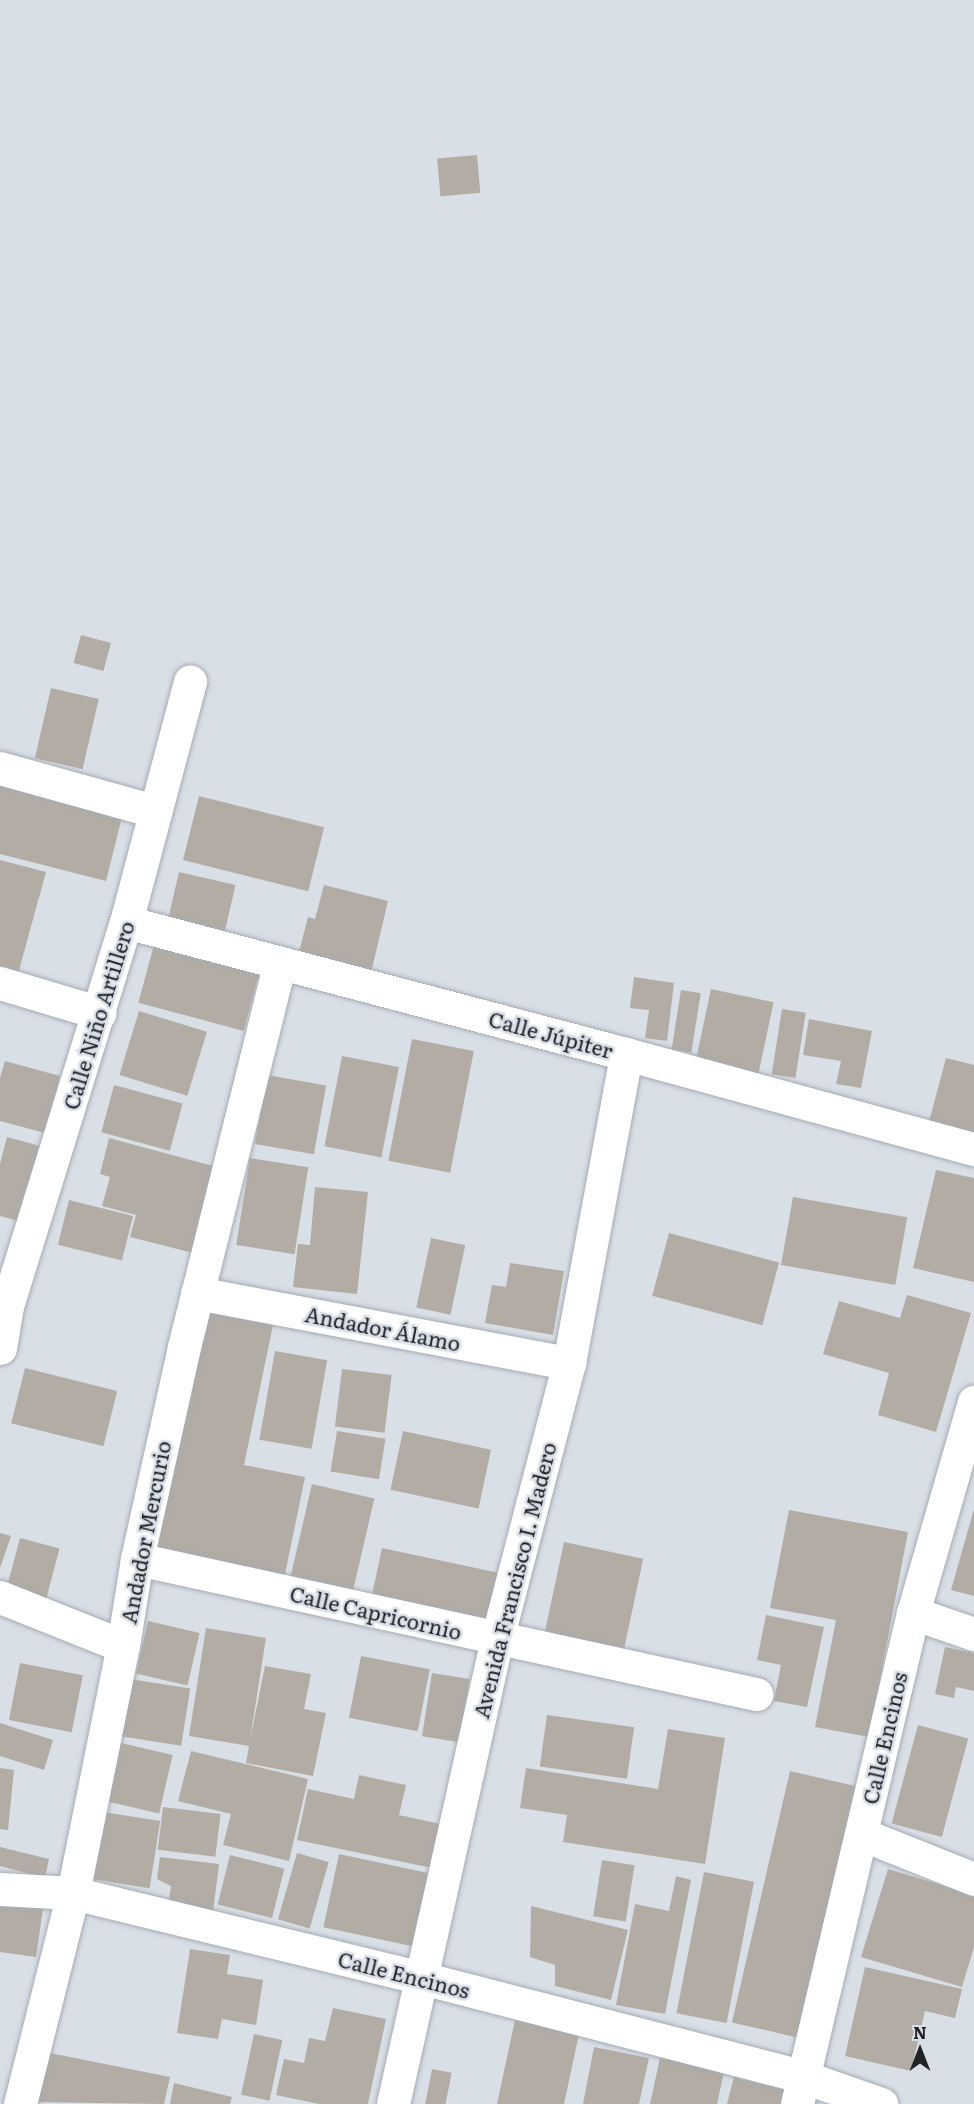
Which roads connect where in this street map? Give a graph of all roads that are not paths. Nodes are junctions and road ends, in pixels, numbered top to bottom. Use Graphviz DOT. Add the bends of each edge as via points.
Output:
graph roads {
  1 [pos="190,681"];
  2 [pos="0,768"];
  3 [pos="154,812"];
  4 [pos="126,922"];
  5 [pos="280,963"];
  6 [pos="0,982"];
  7 [pos="100,1013"];
  8 [pos="626,1054"];
  9 [pos="974,1149"];
  10 [pos="197,1293"];
  11 [pos="4,1305"];
  12 [pos="0,1348"];
  13 [pos="569,1362"];
  14 [pos="974,1402"];
  15 [pos="137,1559"];
  16 [pos="0,1597"];
  17 [pos="913,1612"];
  18 [pos="974,1634"];
  19 [pos="497,1639"];
  20 [pos="123,1646"];
  21 [pos="756,1694"];
  22 [pos="861,1834"];
  23 [pos="974,1879"];
  24 [pos="0,1889"];
  25 [pos="73,1893"];
  26 [pos="422,1977"];
  27 [pos="801,2090"];
  28 [pos="20,2104"];
  29 [pos="393,2104"];
  30 [pos="881,2104"];
  1 -- 3 [label="street, Calle Niño Artillero"];
  2 -- 3 [label="street"];
  3 -- 4 [label="street, Calle Niño Artillero"];
  4 -- 5 [label="street, Calle Júpiter"];
  4 -- 7 [label="street, Calle Niño Artillero"];
  5 -- 8 [label="street, Calle Júpiter"];
  5 -- 10 [label="street, Andador Mercurio"];
  6 -- 7 [label="street"];
  7 -- 11 [label="street, Calle Niño Artillero"];
  8 -- 9 [label="street, Calle Júpiter"];
  8 -- 13 [label="street, Avenida Francisco I. Madero"];
  10 -- 13 [label="street, Andador Álamo"];
  10 -- 15 [label="street, Andador Mercurio"];
  11 -- 12 [label="street, Calle Niño Artillero"];
  13 -- 19 [label="street, Avenida Francisco I. Madero"];
  14 -- 17 [label="street, Calle Encinos"];
  15 -- 19 [label="street, Calle Capricornio"];
  15 -- 20 [label="street, Andador Mercurio"];
  16 -- 20 [label="street"];
  17 -- 18 [label="street"];
  17 -- 22 [label="street, Calle Encinos"];
  19 -- 21 [label="street, Calle Capricornio"];
  19 -- 26 [label="street, Avenida Francisco I. Madero"];
  20 -- 25 [label="street, Andador Mercurio"];
  22 -- 23 [label="street"];
  22 -- 27 [label="street, Calle Encinos"];
  24 -- 25 [label="street, Calle Encinos"];
  25 -- 26 [label="street, Calle Encinos"];
  25 -- 28 [label="street, Andador Mercurio"];
  26 -- 27 [label="street, Calle Encinos"];
  26 -- 29 [label="street, Avenida Francisco I. Madero"];
  27 -- 30 [label="street, Calle Encinos"];
}
